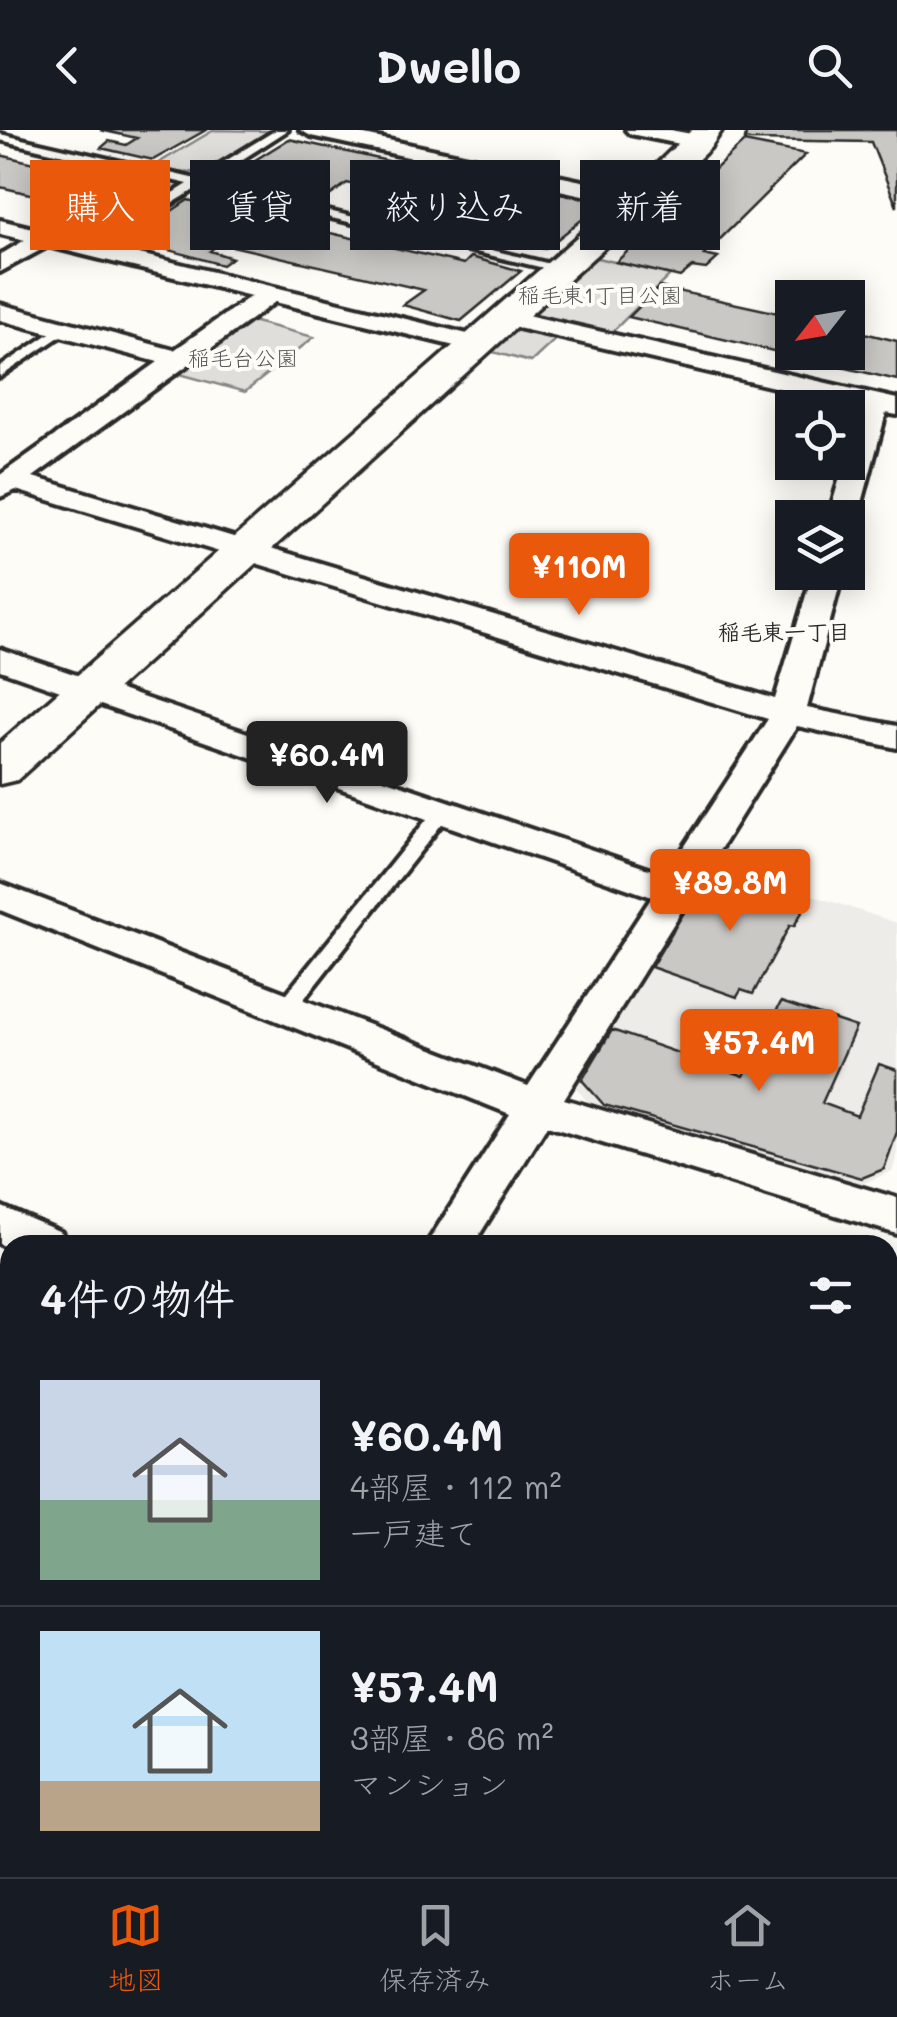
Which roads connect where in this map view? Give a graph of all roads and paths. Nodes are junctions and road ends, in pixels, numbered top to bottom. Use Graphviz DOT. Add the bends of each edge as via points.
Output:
graph roads {
  1 [pos="284,130"];
  2 [pos="311,130"];
  3 [pos="637,130"];
  4 [pos="367,135"];
  5 [pos="704,136"];
  6 [pos="0,137"];
  7 [pos="235,160"];
  8 [pos="679,160"];
  9 [pos="190,181"];
  10 [pos="580,186"];
  11 [pos="330,214"];
  12 [pos="0,227"];
  13 [pos="30,234"];
  14 [pos="30,247"];
  15 [pos="96,250"];
  16 [pos="581,250"];
  17 [pos="0,265"];
  18 [pos="561,268"];
  19 [pos="270,293"];
  20 [pos="0,312"];
  21 [pos="504,318"];
  22 [pos="65,329"];
  23 [pos="475,343"];
  24 [pos="176,358"];
  25 [pos="0,372"];
  26 [pos="886,404"];
  27 [pos="6,484"];
  28 [pos="850,500"];
  29 [pos="248,550"];
  30 [pos="823,590"];
  31 [pos="0,659"];
  32 [pos="89,690"];
  33 [pos="788,714"];
  34 [pos="897,738"];
  35 [pos="0,769"];
  36 [pos="442,812"];
  37 [pos="676,892"];
  38 [pos="0,896"];
  39 [pos="286,1008"];
  40 [pos="537,1108"];
  41 [pos="894,1206"];
  42 [pos="0,1224"];
  43 [pos="24,1235"];
  44 [pos="454,1235"];
  1 -- 7 [label="lane"];
  2 -- 4 [label="street"];
  3 -- 5 [label="street"];
  4 -- 10 [label="street"];
  5 -- 8 [label="street"];
  6 -- 9 [label="lane"];
  11 -- 18 [label="lane"];
  12 -- 13 [label="street"];
  14 -- 17 [label="street"];
  15 -- 19 [label="street"];
  16 -- 18 [label="street"];
  18 -- 21 [label="street"];
  19 -- 23 [label="street"];
  19 -- 24 [label="street"];
  20 -- 22 [label="street"];
  21 -- 23 [label="street"];
  21 -- 26 [label="street"];
  22 -- 24 [label="street"];
  22 -- 25 [label="lane"];
  23 -- 29 [label="street"];
  24 -- 27 [label="street"];
  26 -- 28 [label="street"];
  27 -- 29 [label="street"];
  29 -- 32 [label="street"];
  29 -- 33 [label="street"];
  30 -- 33 [label="street"];
  31 -- 32 [label="street"];
  32 -- 35 [label="street"];
  32 -- 36 [label="street"];
  33 -- 34 [label="street"];
  33 -- 37 [label="street"];
  36 -- 37 [label="street"];
  36 -- 39 [label="lane"];
  37 -- 40 [label="street"];
  38 -- 39 [label="street"];
  39 -- 40 [label="street"];
  40 -- 41 [label="street"];
  40 -- 44 [label="street"];
  42 -- 43 [label="street"];
}
